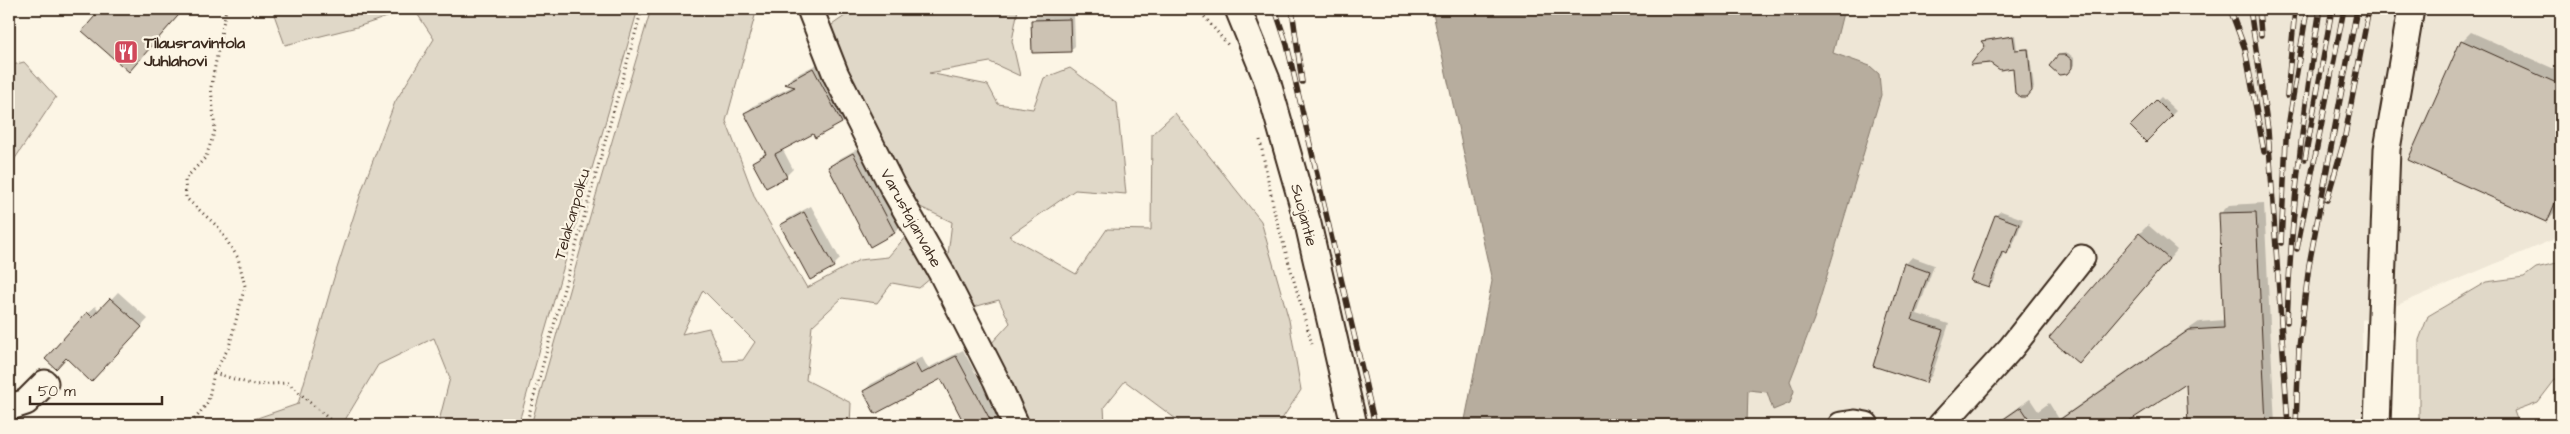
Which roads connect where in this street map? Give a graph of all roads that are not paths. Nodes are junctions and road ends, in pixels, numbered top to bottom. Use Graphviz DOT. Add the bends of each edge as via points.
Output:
graph roads {
  1 [pos="810,9"];
  2 [pos="1238,9"];
  3 [pos="2411,9"];
  4 [pos="2082,258"];
  5 [pos="45,383"];
  6 [pos="9,403"];
  7 [pos="1016,425"];
  8 [pos="1354,425"];
  9 [pos="1841,425"];
  10 [pos="1866,425"];
  11 [pos="1941,425"];
  12 [pos="2378,425"];
  1 -- 7 [label="street, Varustajanvahe" via="836,74 892,186 941,272"];
  2 -- 8 [label="street, Suojantie" via="1267,80 1308,224"];
  3 -- 12 [label="street" via="2387,149"];
  4 -- 11 [label="street" via="2012,348"];
  5 -- 6 [label="street" via="26,402 14,406"];
  9 -- 10 [label="street" via="1855,422"];
}
